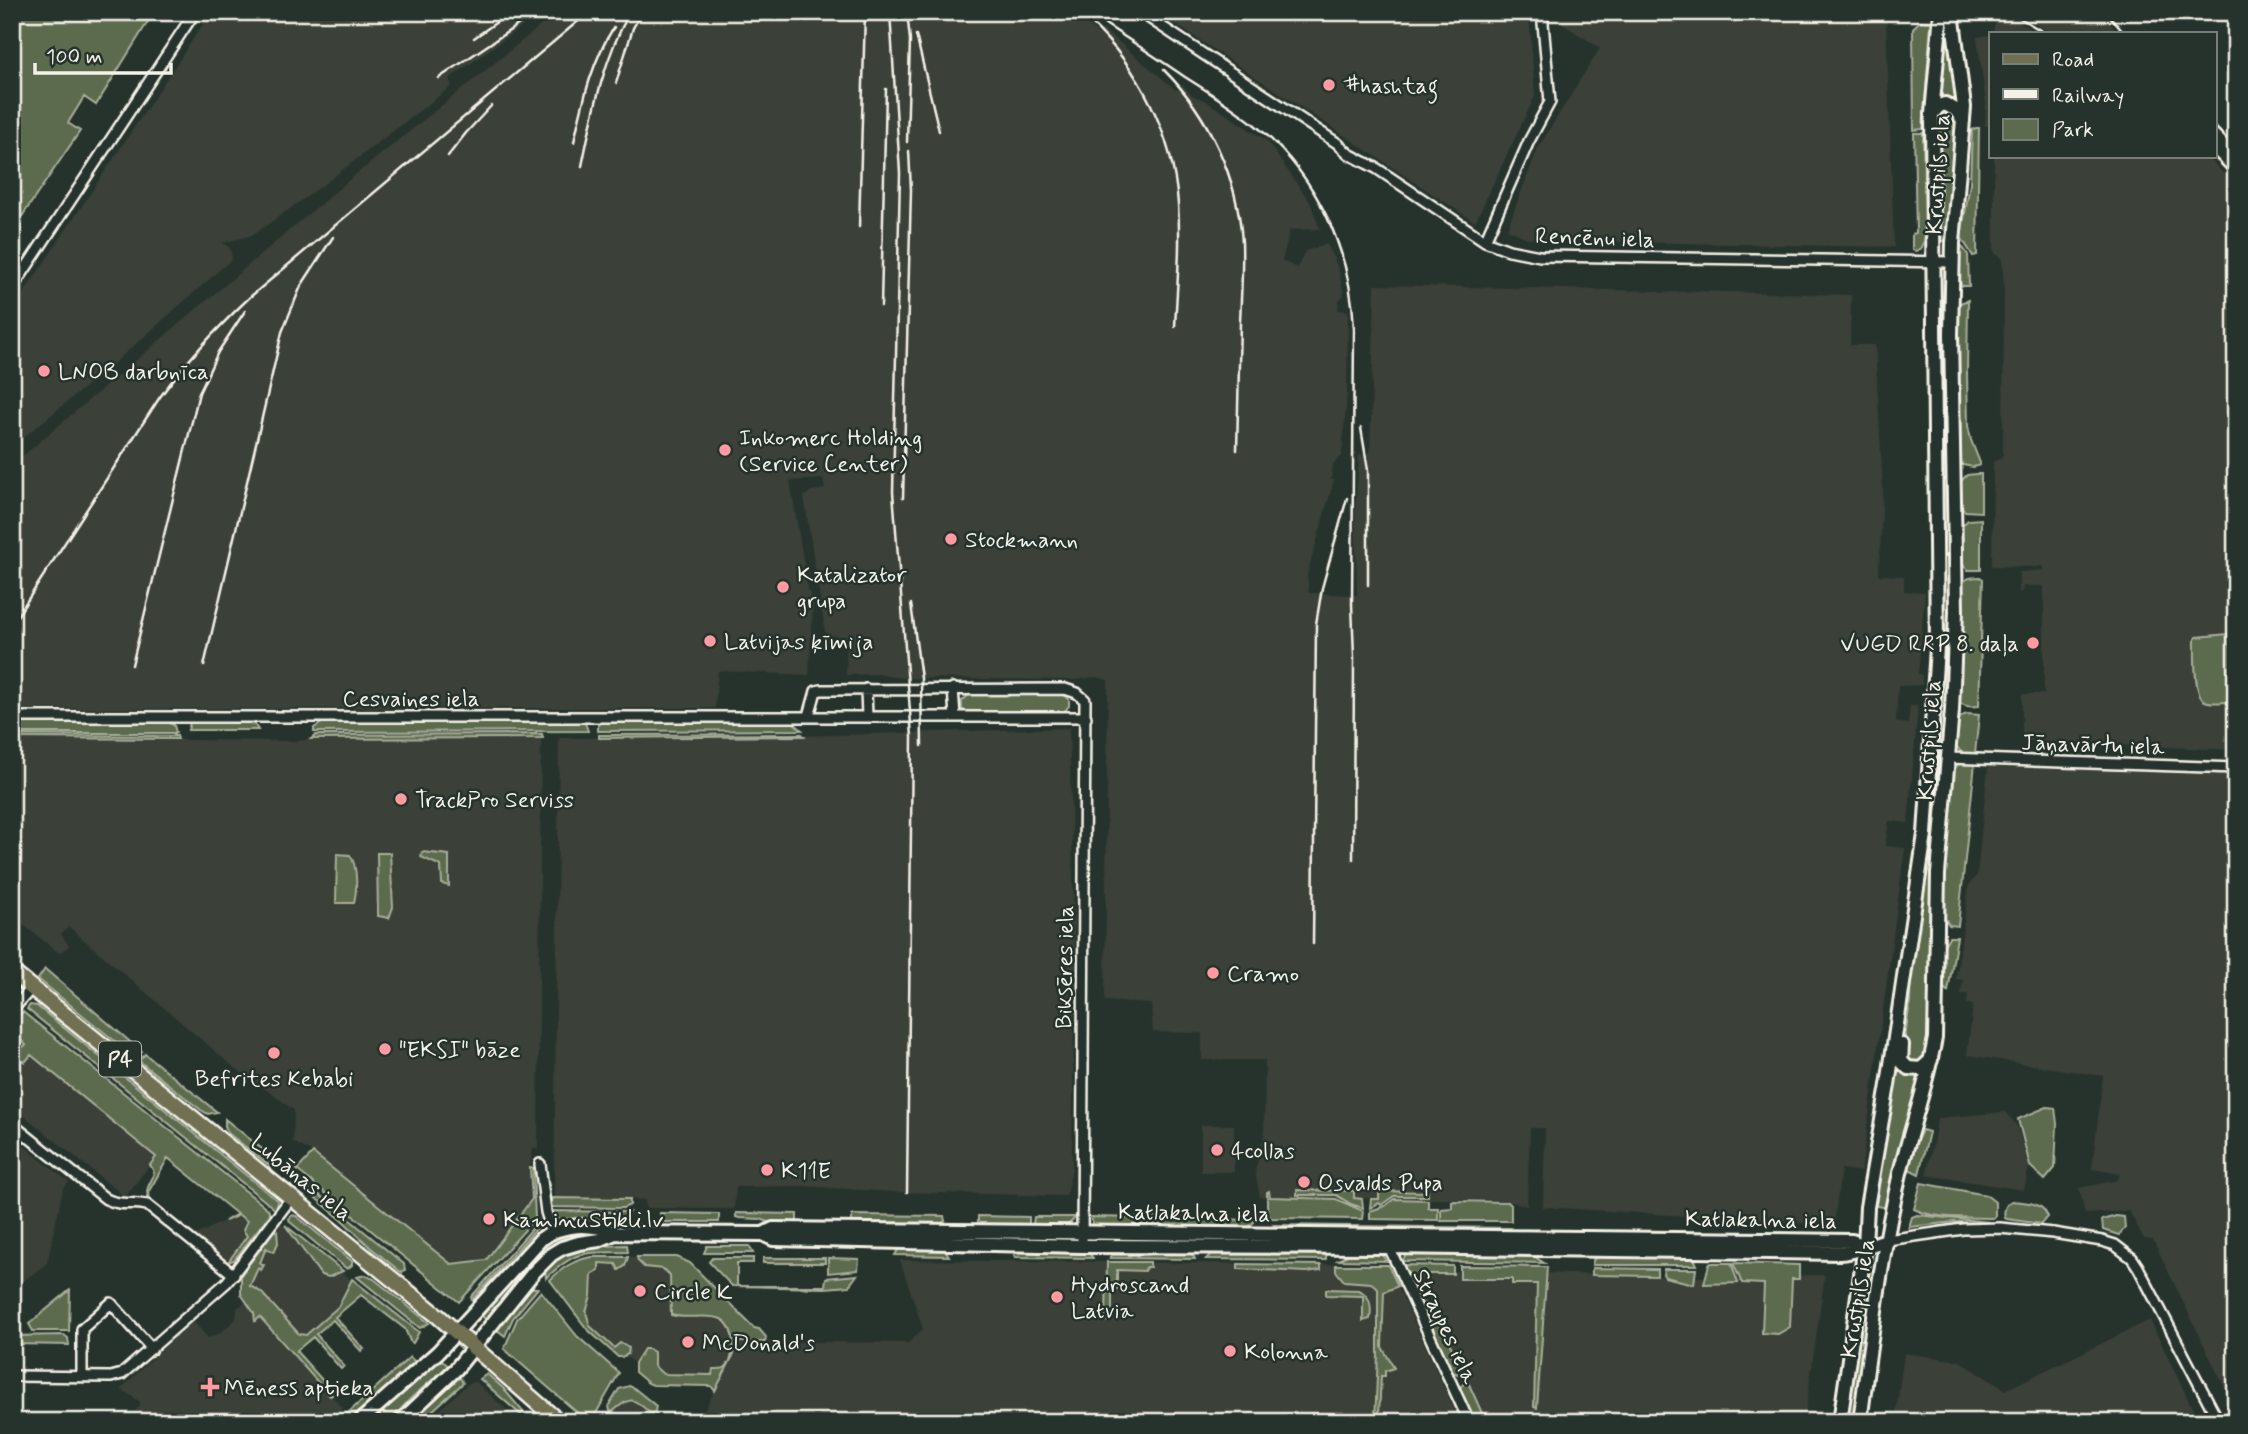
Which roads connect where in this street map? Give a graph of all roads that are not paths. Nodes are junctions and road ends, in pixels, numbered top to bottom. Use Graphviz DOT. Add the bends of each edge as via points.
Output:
graph roads {
  1 [pos="195,12"];
  2 [pos="1140,12"];
  3 [pos="1542,12"];
  4 [pos="1941,12"];
  5 [pos="1952,12"];
  6 [pos="1932,114"];
  7 [pos="1963,121"];
  8 [pos="1485,241"];
  9 [pos="1953,262"];
  10 [pos="1934,263"];
  11 [pos="12,289"];
  12 [pos="953,688"];
  13 [pos="866,689"];
  14 [pos="810,716"];
  15 [pos="12,717"];
  16 [pos="867,717"];
  17 [pos="955,717"];
  18 [pos="1086,717"];
  19 [pos="1948,758"];
  20 [pos="2236,768"];
  21 [pos="12,972"];
  22 [pos="1904,975"];
  23 [pos="32,988"];
  24 [pos="12,1010"];
  25 [pos="1931,1060"];
  26 [pos="12,1124"];
  27 [pos="540,1164"];
  28 [pos="292,1197"];
  29 [pos="552,1231"];
  30 [pos="1081,1232"];
  31 [pos="615,1233"];
  32 [pos="762,1234"];
  33 [pos="1886,1240"];
  34 [pos="1468,1242"];
  35 [pos="1082,1246"];
  36 [pos="1865,1246"];
  37 [pos="1389,1247"];
  38 [pos="234,1275"];
  39 [pos="456,1332"];
  40 [pos="474,1347"];
  41 [pos="152,1349"];
  42 [pos="12,1376"];
  43 [pos="82,1376"];
  44 [pos="359,1422"];
  45 [pos="400,1422"];
  46 [pos="559,1422"];
  47 [pos="1469,1422"];
  48 [pos="1840,1422"];
  49 [pos="1860,1422"];
  50 [pos="2218,1422"];
  1 -- 11 [label="street"];
  2 -- 8 [label="street, Rencēnu iela"];
  3 -- 8 [label="street" via="1550,102"];
  4 -- 6 [label="main road, Krustpils iela"];
  5 -- 7 [label="main road, Krustpils iela"];
  6 -- 7 [label="main road" via="1945,104"];
  6 -- 10 [label="main road, Krustpils iela"];
  7 -- 9 [label="main road, Krustpils iela"];
  8 -- 10 [label="street, Rencēnu iela" via="1540,256"];
  9 -- 10 [label="street, Rencēnu iela"];
  9 -- 19 [label="main road, Krustpils iela" via="1956,611"];
  10 -- 22 [label="main road, Krustpils iela" via="1937,647 1925,834"];
  12 -- 13 [label="street"];
  12 -- 17 [label="street"];
  12 -- 18 [label="street, Biksēres iela" via="1065,689 1085,700"];
  13 -- 14 [label="street" via="816,691"];
  13 -- 16 [label="street"];
  14 -- 15 [label="street, Cesvaines iela"];
  14 -- 16 [label="street, Cesvaines iela"];
  16 -- 17 [label="street, Cesvaines iela"];
  17 -- 18 [label="street, Cesvaines iela"];
  18 -- 30 [label="street, Biksēres iela"];
  19 -- 20 [label="street, Jāņavārtu iela"];
  19 -- 25 [label="main road, Krustpils iela"];
  21 -- 23 [label="main road, Lubānas iela / P4"];
  22 -- 25 [label="main road" via="1901,1061 1917,1069"];
  22 -- 36 [label="main road, Krustpils iela" via="1867,1207"];
  23 -- 24 [label="street"];
  23 -- 28 [label="main road, Lubānas iela / P4"];
  25 -- 33 [label="main road, Krustpils iela"];
  26 -- 38 [label="street" via="106,1199 119,1205 147,1205"];
  27 -- 29 [label="street"];
  28 -- 38 [label="street"];
  28 -- 39 [label="main road, Lubānas iela / P4"];
  29 -- 31 [label="main road, Katlakalna iela" via="599,1226"];
  29 -- 39 [label="main road"];
  30 -- 32 [label="main road, Katlakalna iela" via="773,1229"];
  30 -- 34 [label="main road, Katlakalna iela"];
  30 -- 35 [label="street, Biksēres iela"];
  31 -- 32 [label="main road, Katlakalna iela"];
  31 -- 40 [label="main road, Katlakalna iela" via="552,1254"];
  32 -- 35 [label="main road, Katlakalna iela" via="773,1239"];
  33 -- 36 [label="main road"];
  33 -- 49 [label="main road, Krustpils iela"];
  33 -- 50 [label="street" via="2000,1228 2115,1245 2138,1267"];
  34 -- 36 [label="main road, Katlakalna iela" via="1852,1241"];
  34 -- 37 [label="main road, Katlakalna iela"];
  35 -- 37 [label="main road, Katlakalna iela"];
  36 -- 48 [label="main road, Krustpils iela"];
  37 -- 47 [label="street, Straupes iela"];
  38 -- 41 [label="street"];
  39 -- 40 [label="main road, Lubānas iela / P4"];
  39 -- 44 [label="main road"];
  40 -- 45 [label="main road, Katlakalna iela"];
  40 -- 46 [label="main road, Lubānas iela / P4"];
  41 -- 43 [label="street" via="122,1374"];
  41 -- 43 [label="street" via="111,1303 82,1329"];
  42 -- 43 [label="street"];
}
